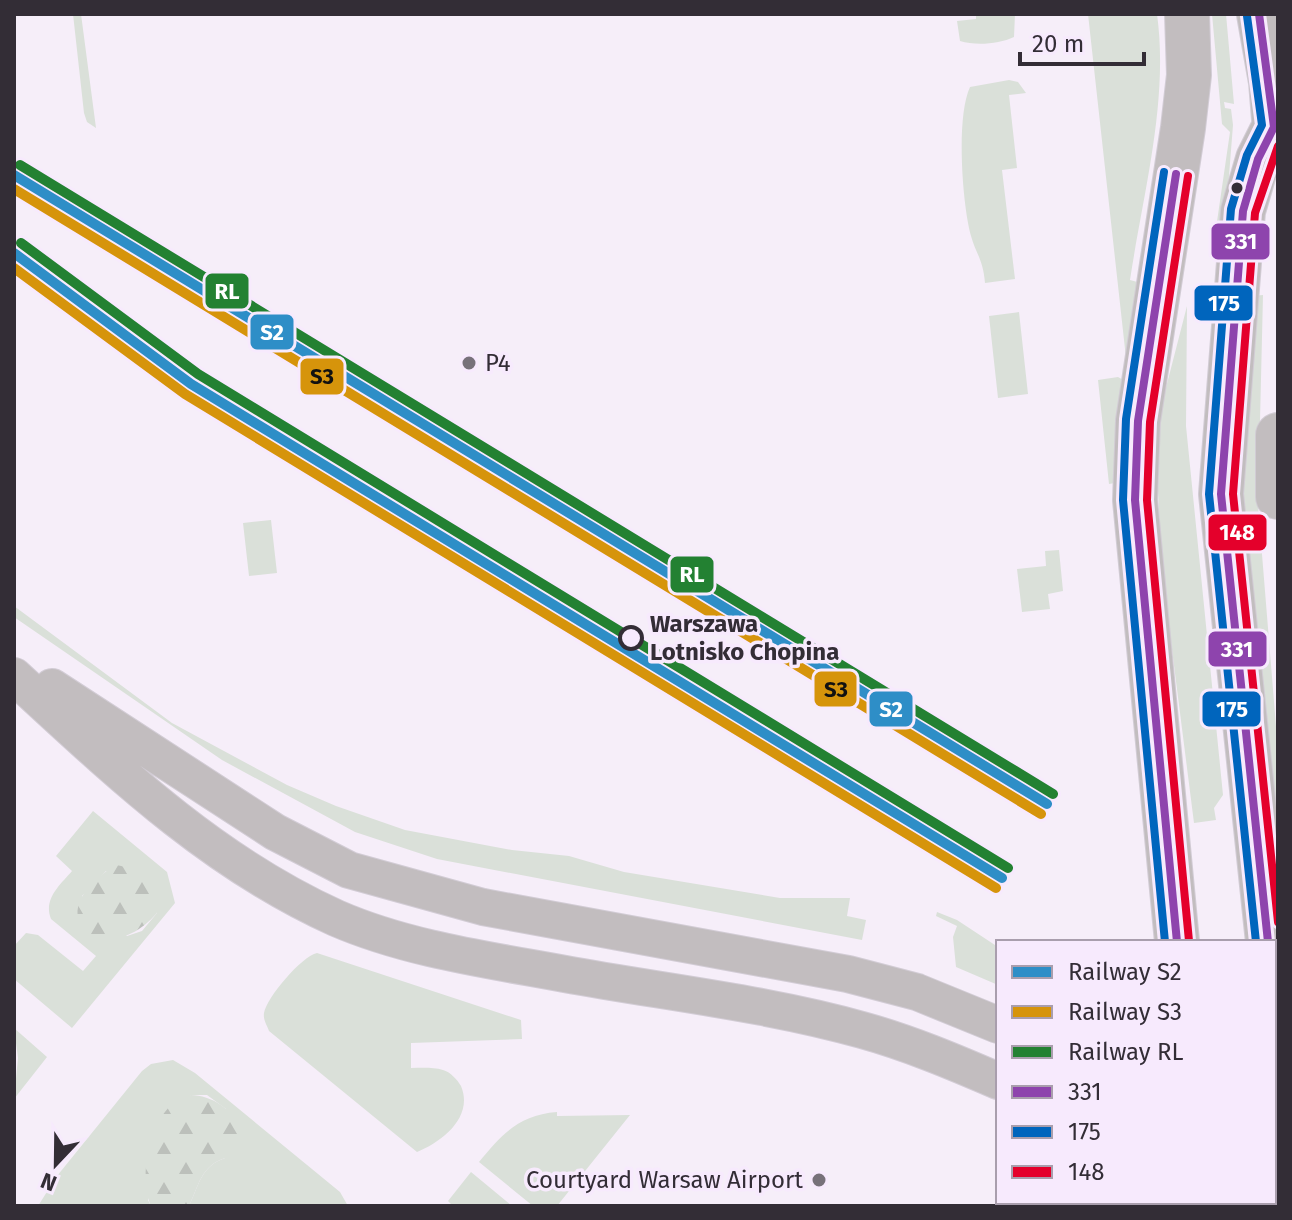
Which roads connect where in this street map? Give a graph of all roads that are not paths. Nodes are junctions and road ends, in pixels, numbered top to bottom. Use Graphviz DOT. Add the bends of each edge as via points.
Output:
graph roads {
  1 [pos="1187,14"];
  2 [pos="1259,14"];
  3 [pos="1276,147"];
  4 [pos="1278,435"];
  5 [pos="1278,497"];
  6 [pos="14,662"];
  7 [pos="14,676"];
  8 [pos="1177,940"];
  9 [pos="1268,940"];
  10 [pos="996,1024"];
  11 [pos="1276,1069"];
  12 [pos="996,1080"];
  13 [pos="1278,1103"];
  1 -- 8 [label="street" via="1189,75 1138,421 1135,500"];
  2 -- 3 [label="street"];
  3 -- 9 [label="street" via="1258,159 1243,211 1221,494"];
  4 -- 5 [label="street"];
  6 -- 10 [label="street" via="275,832 349,870 483,907 848,974 917,992"];
  7 -- 12 [label="street" via="128,780 227,859 337,918 435,948 862,1030"];
  11 -- 13 [label="street"];
}
